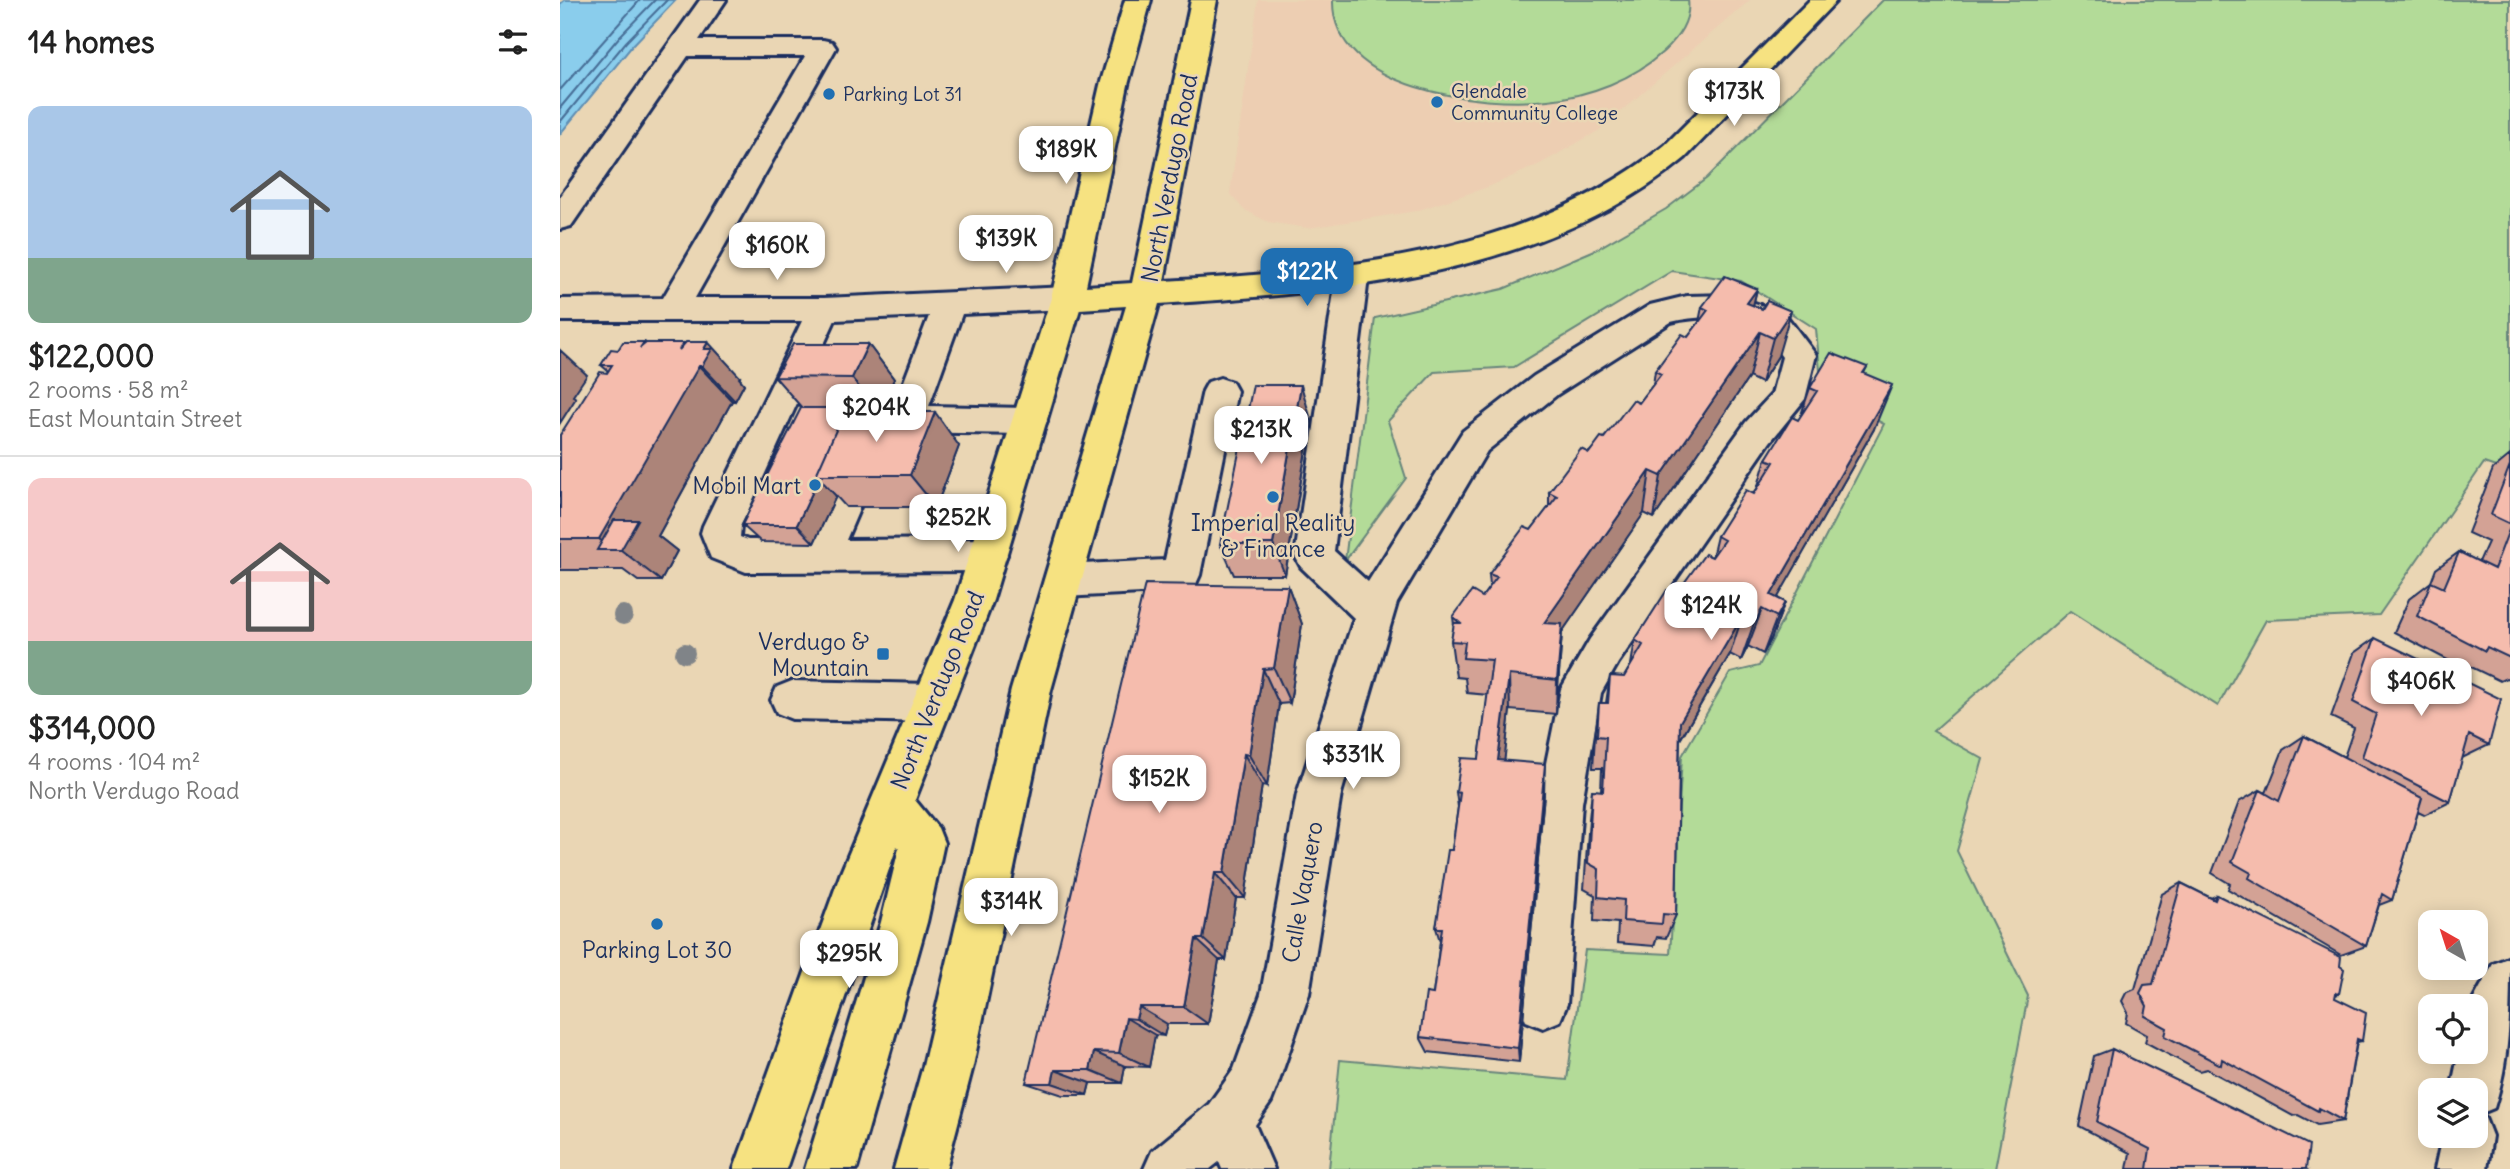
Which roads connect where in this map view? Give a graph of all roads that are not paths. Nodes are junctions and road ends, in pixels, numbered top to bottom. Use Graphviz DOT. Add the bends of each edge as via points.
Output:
graph roads {
  1 [pos="713,0"];
  2 [pos="1138,0"];
  3 [pos="1204,0"];
  4 [pos="1824,0"];
  5 [pos="680,48"];
  6 [pos="560,219"];
  7 [pos="1352,278"];
  8 [pos="1146,293"];
  9 [pos="1067,298"];
  10 [pos="949,304"];
  11 [pos="673,309"];
  12 [pos="824,309"];
  13 [pos="560,310"];
  14 [pos="1220,391"];
  15 [pos="773,416"];
  16 [pos="894,418"];
  17 [pos="1030,421"];
  18 [pos="821,555"];
  19 [pos="988,555"];
  20 [pos="1063,581"];
  21 [pos="1374,612"];
  22 [pos="792,700"];
  23 [pos="932,703"];
  24 [pos="891,804"];
  25 [pos="2510,981"];
  26 [pos="1543,1004"];
  27 [pos="2478,1078"];
  28 [pos="1227,1122"];
  29 [pos="2465,1148"];
  30 [pos="760,1169"];
  31 [pos="831,1169"];
  32 [pos="920,1169"];
  33 [pos="1170,1169"];
  34 [pos="1248,1169"];
  35 [pos="2461,1169"];
  1 -- 5 [label="street"];
  2 -- 9 [label="main road, North Verdugo Road" via="1114,85"];
  3 -- 8 [label="main road, North Verdugo Road"];
  4 -- 7 [label="main road" via="1697,131 1655,167 1599,201 1527,235"];
  5 -- 6 [label="street"];
  5 -- 11 [label="street" via="823,48"];
  7 -- 8 [label="main road"];
  7 -- 21 [label="street" via="1314,556"];
  8 -- 9 [label="main road"];
  8 -- 20 [label="main road, North Verdugo Road"];
  9 -- 10 [label="street"];
  9 -- 17 [label="main road, North Verdugo Road"];
  10 -- 12 [label="street"];
  10 -- 16 [label="street"];
  11 -- 12 [label="street"];
  11 -- 13 [label="street"];
  12 -- 15 [label="street"];
  14 -- 20 [label="street" via="1181,575"];
  15 -- 16 [label="street"];
  15 -- 18 [label="street" via="722,526 720,540 724,547 746,556"];
  16 -- 17 [label="street"];
  16 -- 18 [label="street"];
  17 -- 19 [label="main road, North Verdugo Road"];
  18 -- 19 [label="street"];
  19 -- 23 [label="main road, North Verdugo Road" via="975,600"];
  20 -- 32 [label="main road, North Verdugo Road" via="1031,690 948,1066"];
  21 -- 26 [label="street, Calle Vaquero" via="1475,441 1546,385 1661,313 1730,306 1773,322 1799,355 1788,399 1758,432 1581,689 1560,803"];
  21 -- 28 [label="street, Calle Vaquero" via="1319,794 1285,994 1253,1084"];
  22 -- 23 [label="street"];
  23 -- 24 [label="main road, North Verdugo Road"];
  24 -- 30 [label="main road, North Verdugo Road"];
  24 -- 31 [label="main road" via="922,843 904,922"];
  25 -- 27 [label="street" via="2490,1013"];
  28 -- 33 [label="street, Calle Vaquero"];
  28 -- 34 [label="street"];
  29 -- 35 [label="street"];
}
